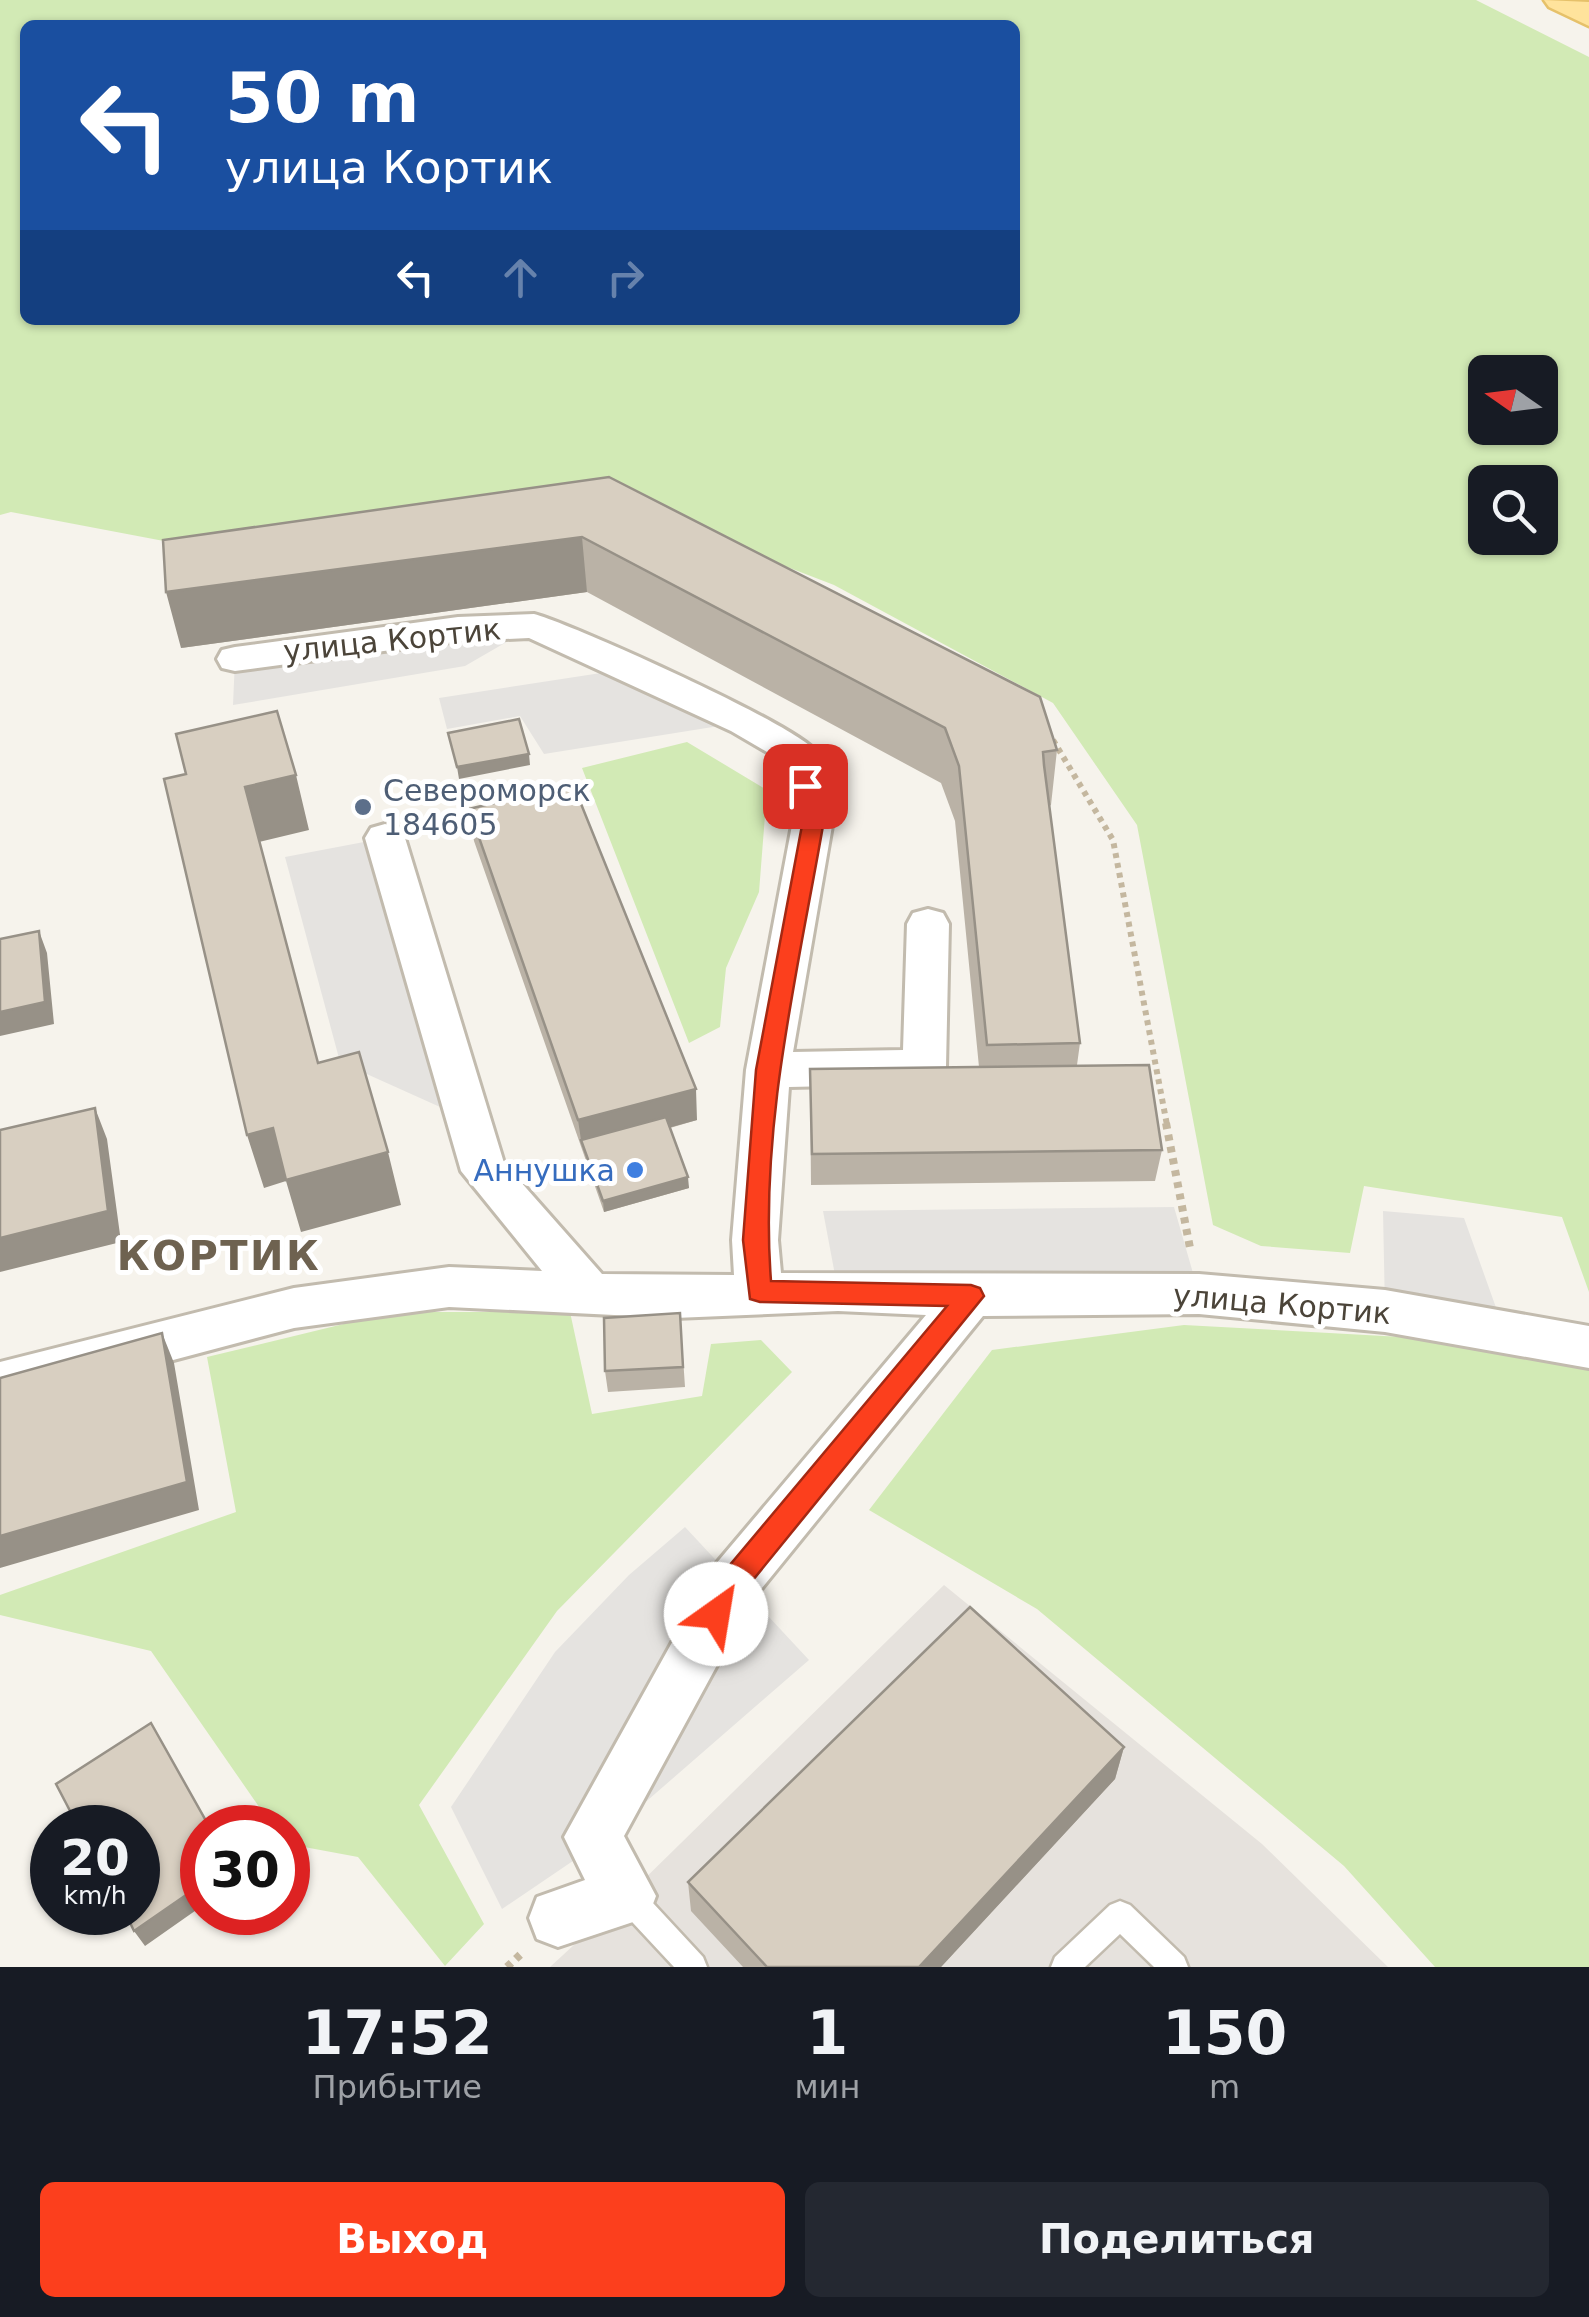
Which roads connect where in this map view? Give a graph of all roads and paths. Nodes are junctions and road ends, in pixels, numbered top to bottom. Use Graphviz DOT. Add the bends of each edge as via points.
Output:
graph roads {
  1 [pos="1560,0"];
  2 [pos="1589,16"];
  3 [pos="235,659"];
  4 [pos="1043,723"];
  5 [pos="385,838"];
  6 [pos="928,924"];
  7 [pos="768,1070"];
  8 [pos="760,1291"];
  9 [pos="589,1293"];
  10 [pos="1199,1294"];
  11 [pos="971,1296"];
  12 [pos="1589,1347"];
  13 [pos="0,1384"];
  14 [pos="628,1896"];
  15 [pos="558,1918"];
  16 [pos="693,1967"];
  17 [pos="1065,1967"];
  18 [pos="1174,1967"];
  1 -- 2 [label="main road"];
  3 -- 7 [label="street, улица Кортик" via="458,629 534,626 797,752 813,820"];
  4 -- 10 [label="path" via="1112,840"];
  5 -- 9 [label="street" via="484,1171"];
  6 -- 7 [label="street" via="924,1066"];
  7 -- 8 [label="street, улица Кортик" via="756,1240"];
  8 -- 9 [label="street, улица Кортик" via="676,1298"];
  8 -- 11 [label="street, улица Кортик"];
  9 -- 13 [label="street, улица Кортик" via="450,1287 294,1308"];
  10 -- 11 [label="street, улица Кортик"];
  10 -- 12 [label="street, улица Кортик" via="1386,1310"];
  11 -- 14 [label="street" via="734,1582 592,1837"];
  14 -- 15 [label="street"];
  14 -- 16 [label="lane"];
  17 -- 18 [label="lane" via="1120,1915"];
}
